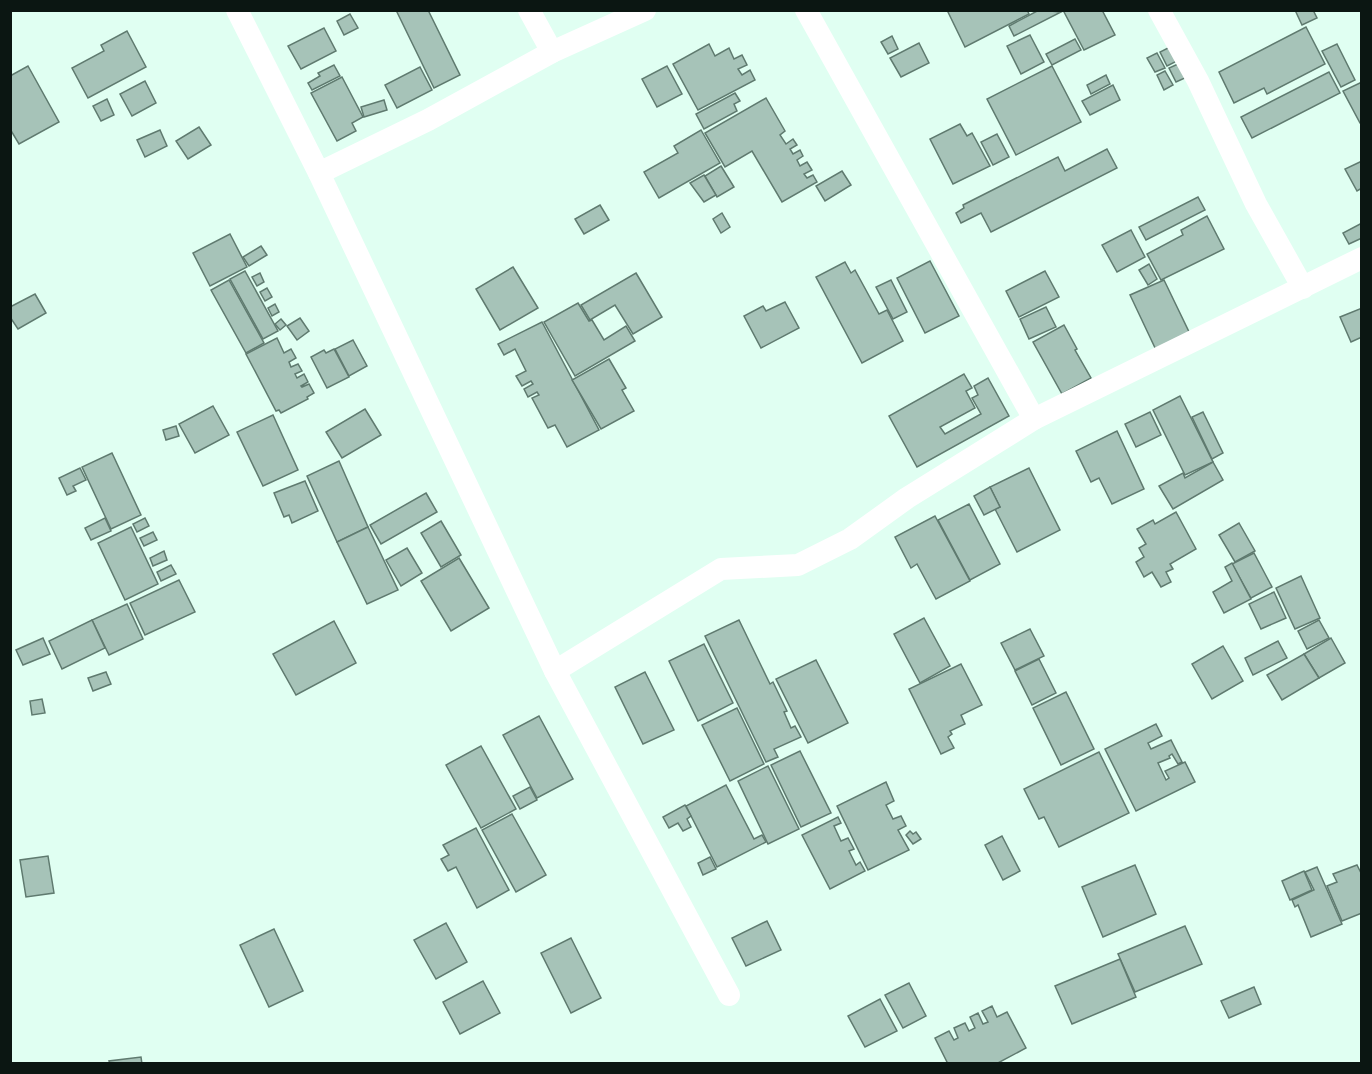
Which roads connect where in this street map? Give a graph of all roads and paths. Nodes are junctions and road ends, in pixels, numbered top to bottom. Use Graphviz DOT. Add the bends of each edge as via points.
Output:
graph roads {
  1 [pos="237,10"];
  2 [pos="529,10"];
  3 [pos="645,10"];
  4 [pos="806,10"];
  5 [pos="1160,10"];
  6 [pos="552,52"];
  7 [pos="319,173"];
  8 [pos="1362,258"];
  9 [pos="1303,288"];
  10 [pos="1034,419"];
  11 [pos="555,671"];
  12 [pos="729,995"];
  1 -- 7 [label="street"];
  2 -- 6 [label="street"];
  3 -- 6 [label="street"];
  4 -- 10 [label="street"];
  5 -- 9 [label="street" via="1256,204"];
  6 -- 7 [label="street" via="428,120"];
  7 -- 11 [label="street"];
  8 -- 9 [label="street"];
  9 -- 10 [label="street"];
  10 -- 11 [label="street" via="907,498 850,539 798,565 722,569"];
  11 -- 12 [label="street"];
}
